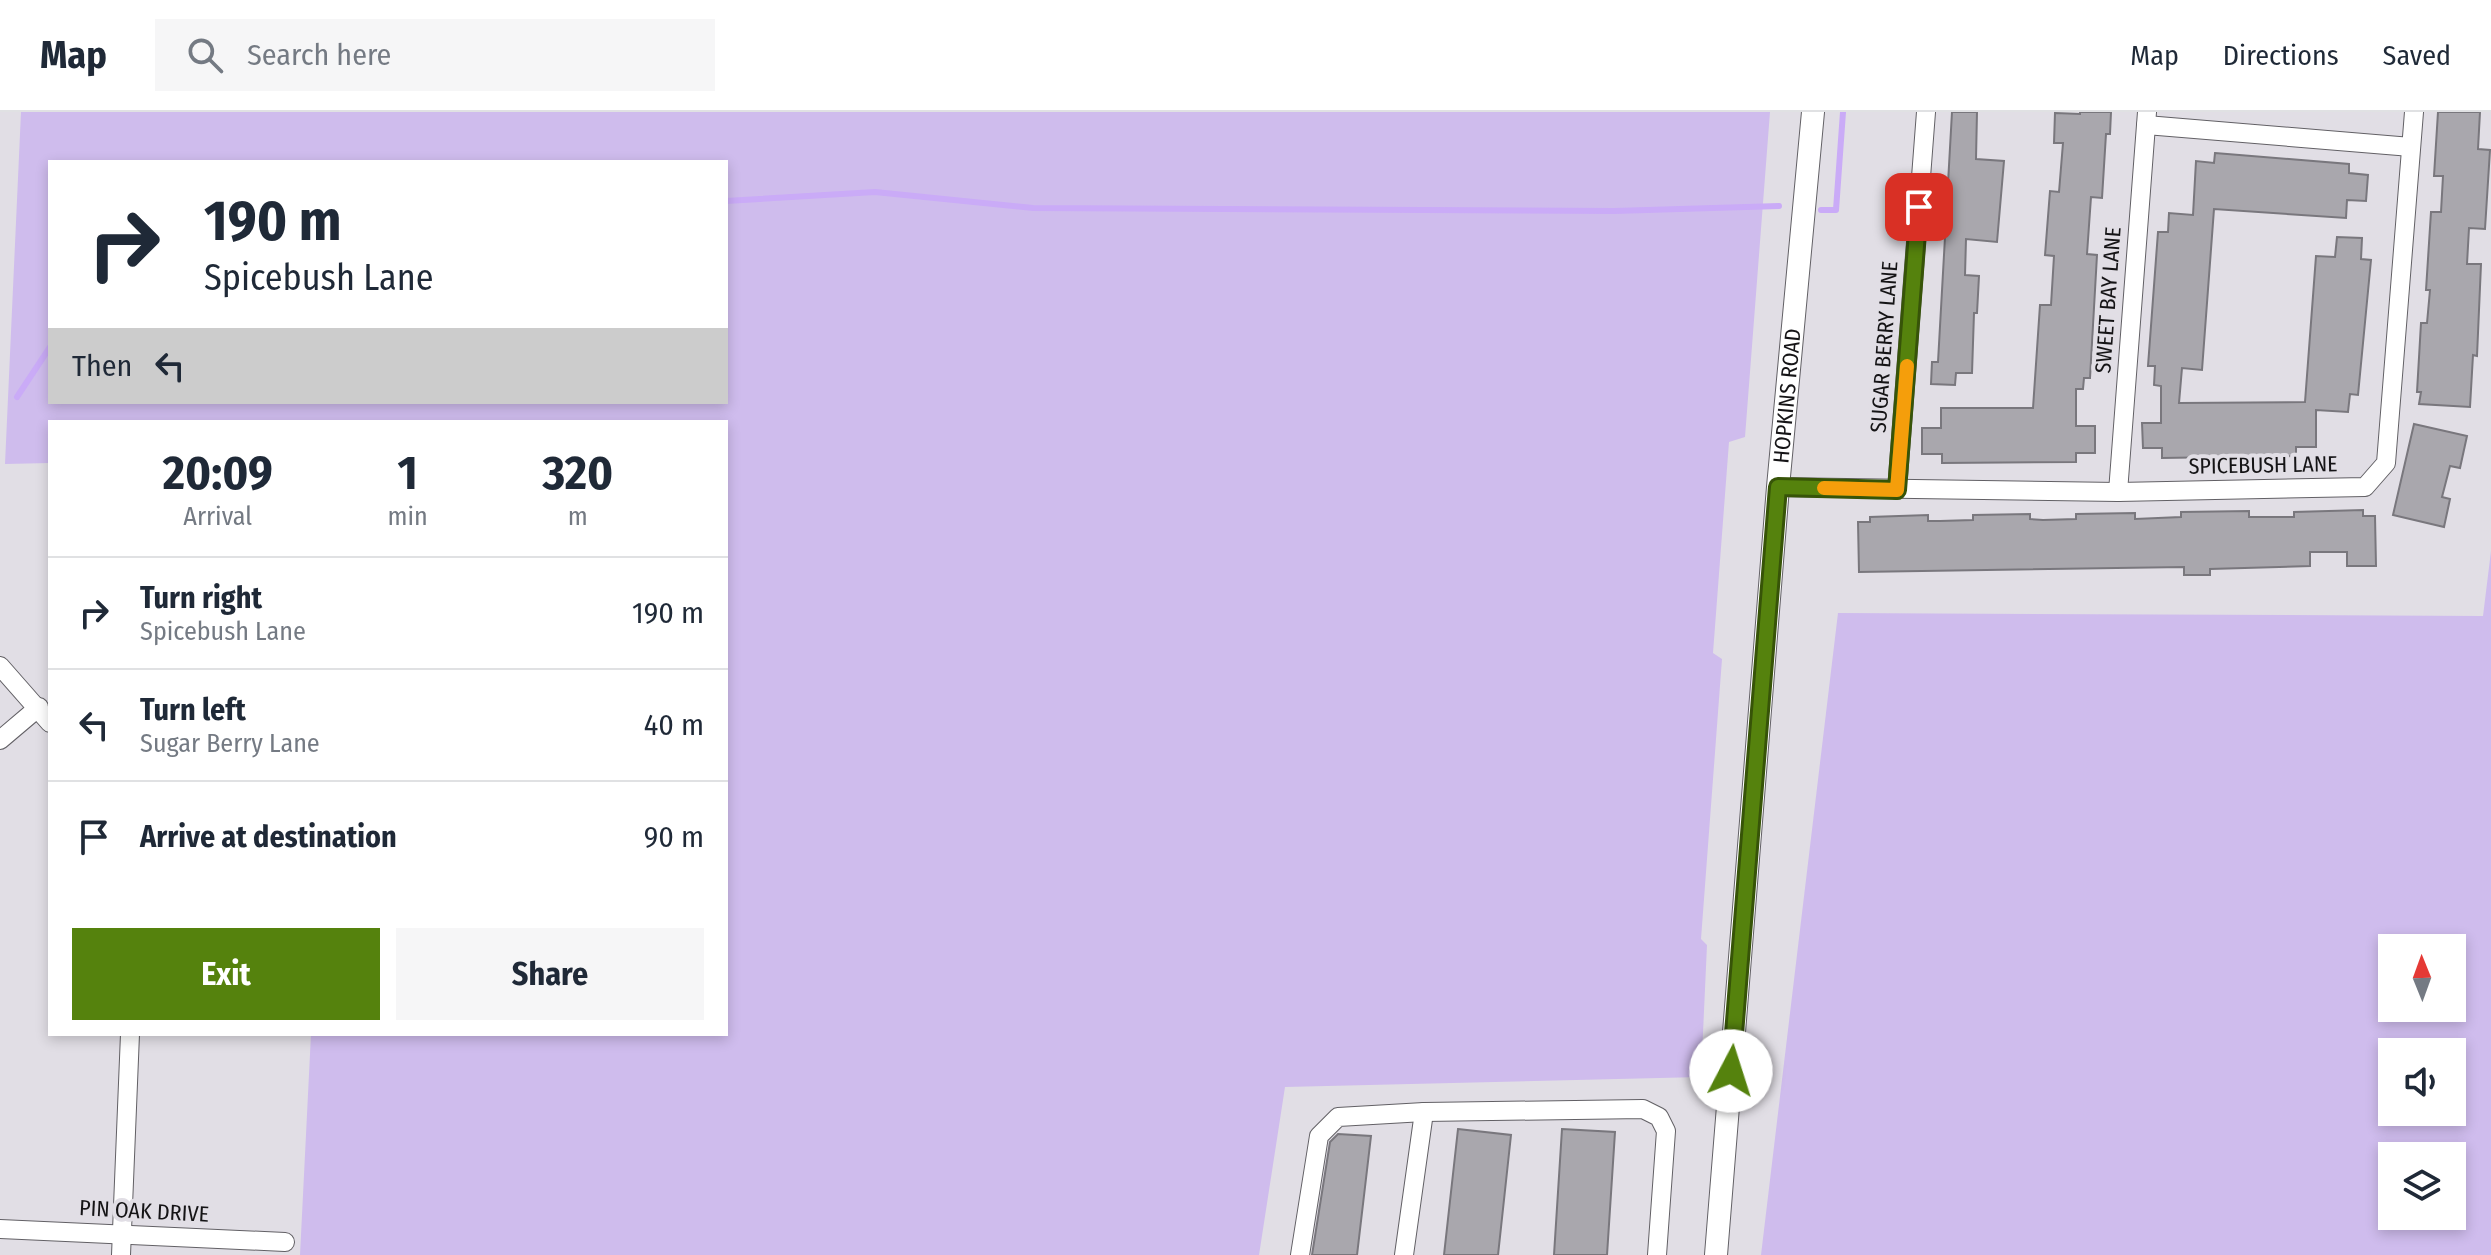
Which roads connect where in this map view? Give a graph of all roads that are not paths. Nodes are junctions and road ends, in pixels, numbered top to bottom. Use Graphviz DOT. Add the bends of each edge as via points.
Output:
graph roads {
  1 [pos="1813,112"];
  2 [pos="1926,112"];
  3 [pos="2414,112"];
  4 [pos="2146,119"];
  5 [pos="2411,147"];
  6 [pos="1778,487"];
  7 [pos="1897,490"];
  8 [pos="2118,492"];
  9 [pos="0,666"];
  10 [pos="46,714"];
  11 [pos="0,740"];
  12 [pos="130,1036"];
  13 [pos="1424,1112"];
  14 [pos="0,1229"];
  15 [pos="122,1234"];
  16 [pos="285,1242"];
  17 [pos="121,1255"];
  18 [pos="1300,1255"];
  19 [pos="1404,1255"];
  20 [pos="1657,1255"];
  21 [pos="1716,1255"];
  1 -- 6 [label="street, HOPKINS ROAD"];
  2 -- 7 [label="street, SUGAR BERRY LANE"];
  3 -- 5 [label="street, SPICEBUSH LANE"];
  4 -- 5 [label="street"];
  4 -- 8 [label="street, SWEET BAY LANE"];
  5 -- 8 [label="street, SPICEBUSH LANE" via="2386,463 2365,487"];
  6 -- 7 [label="street, SPICEBUSH LANE"];
  6 -- 21 [label="street, HOPKINS ROAD"];
  7 -- 8 [label="street, SPICEBUSH LANE"];
  9 -- 10 [label="street"];
  10 -- 11 [label="street"];
  12 -- 15 [label="street"];
  13 -- 18 [label="street" via="1338,1117 1319,1136"];
  13 -- 19 [label="street"];
  13 -- 20 [label="street" via="1643,1109 1659,1117 1666,1131"];
  14 -- 15 [label="street, PIN OAK DRIVE"];
  15 -- 16 [label="street, PIN OAK DRIVE"];
  15 -- 17 [label="street"];
}
